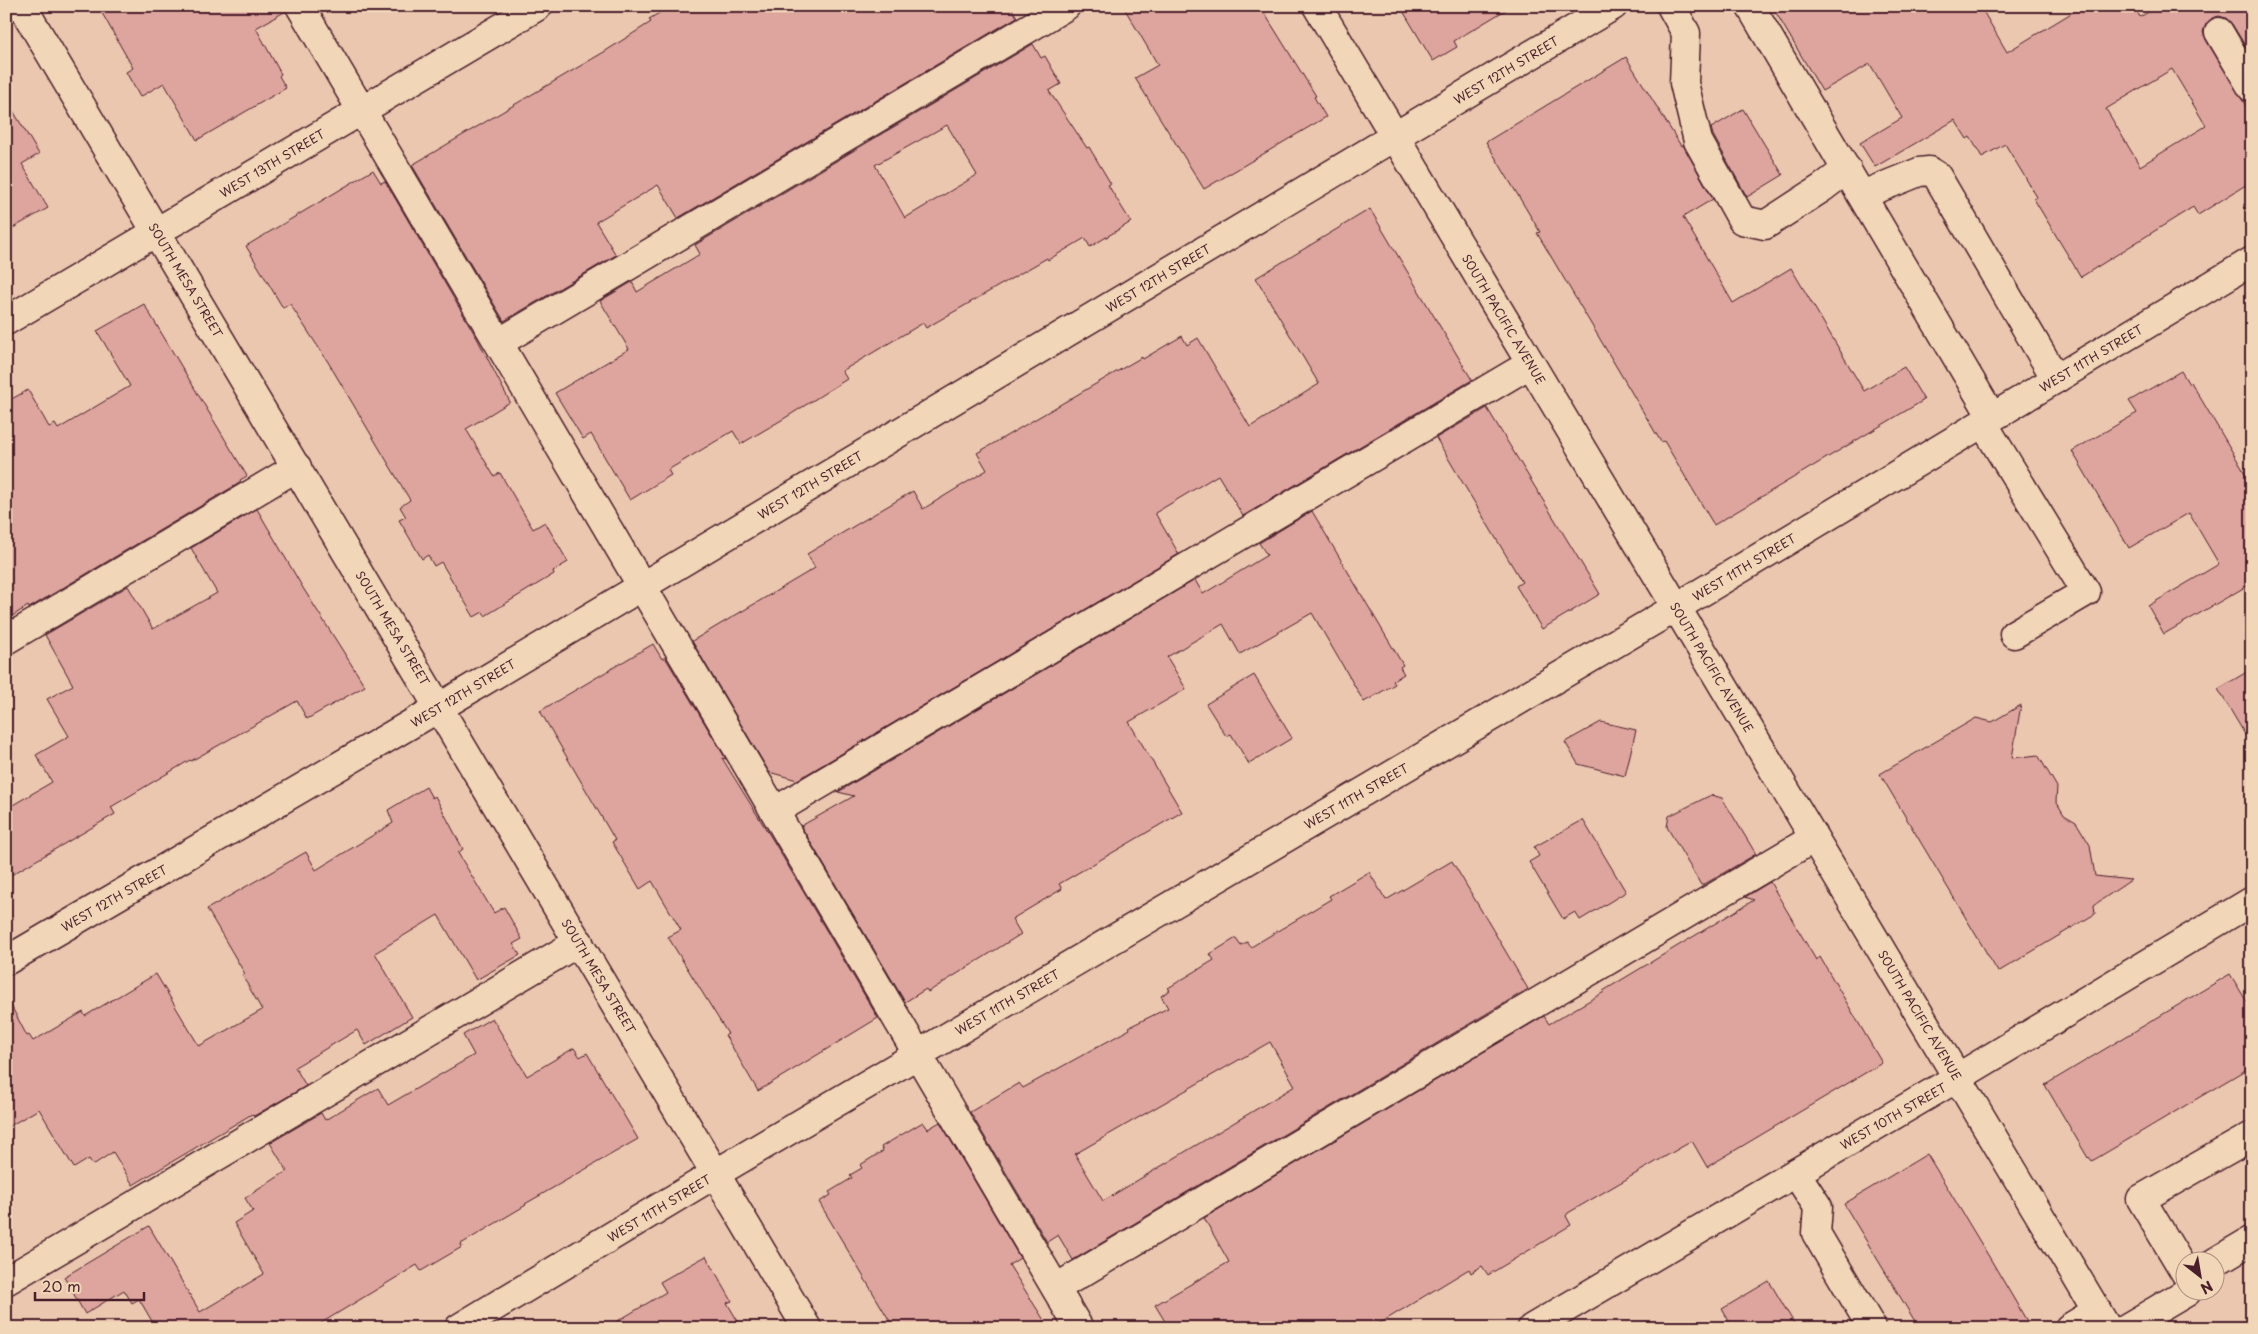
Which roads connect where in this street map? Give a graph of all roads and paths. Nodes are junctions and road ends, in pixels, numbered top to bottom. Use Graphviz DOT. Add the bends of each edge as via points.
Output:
graph roads {
  1 [pos="22,6"];
  2 [pos="300,6"];
  3 [pos="538,6"];
  4 [pos="1066,6"];
  5 [pos="1317,6"];
  6 [pos="1670,6"];
  7 [pos="1750,6"];
  8 [pos="1612,7"];
  9 [pos="2219,32"];
  10 [pos="2252,88"];
  11 [pos="361,111"];
  12 [pos="1394,138"];
  13 [pos="1847,169"];
  14 [pos="1862,195"];
  15 [pos="157,231"];
  16 [pos="2252,261"];
  17 [pos="6,321"];
  18 [pos="500,342"];
  19 [pos="1530,364"];
  20 [pos="2056,379"];
  21 [pos="1988,420"];
  22 [pos="297,467"];
  23 [pos="641,586"];
  24 [pos="1677,608"];
  25 [pos="2014,634"];
  26 [pos="6,640"];
  27 [pos="440,707"];
  28 [pos="775,811"];
  29 [pos="1814,838"];
  30 [pos="2252,901"];
  31 [pos="579,942"];
  32 [pos="6,961"];
  33 [pos="919,1054"];
  34 [pos="1957,1078"];
  35 [pos="2252,1136"];
  36 [pos="1796,1173"];
  37 [pos="716,1174"];
  38 [pos="2252,1240"];
  39 [pos="2226,1255"];
  40 [pos="2176,1257"];
  41 [pos="6,1281"];
  42 [pos="1056,1288"];
  43 [pos="2176,1298"];
  44 [pos="2102,1320"];
  45 [pos="459,1328"];
  46 [pos="807,1328"];
  47 [pos="1079,1328"];
  48 [pos="1532,1328"];
  49 [pos="1872,1328"];
  50 [pos="2070,1328"];
  51 [pos="2126,1328"];
  1 -- 15 [label="street, SOUTH MESA STREET"];
  2 -- 11 [label="street"];
  3 -- 11 [label="street, WEST 13TH STREET"];
  4 -- 18 [label="street"];
  5 -- 12 [label="street, SOUTH PACIFIC AVENUE"];
  6 -- 13 [label="street" via="1686,33 1684,83 1698,141 1742,220 1765,226"];
  7 -- 13 [label="street"];
  8 -- 12 [label="street, WEST 12TH STREET"];
  9 -- 10 [label="street"];
  11 -- 15 [label="street, WEST 13TH STREET"];
  11 -- 18 [label="street"];
  12 -- 19 [label="street, SOUTH PACIFIC AVENUE"];
  12 -- 23 [label="street, WEST 12TH STREET"];
  13 -- 14 [label="street"];
  14 -- 20 [label="street" via="1919,172 1929,171 1937,176"];
  14 -- 21 [label="street"];
  15 -- 17 [label="street, WEST 13TH STREET"];
  15 -- 22 [label="street, SOUTH MESA STREET"];
  16 -- 20 [label="street, WEST 11TH STREET"];
  18 -- 23 [label="street"];
  19 -- 24 [label="street, SOUTH PACIFIC AVENUE"];
  19 -- 28 [label="street"];
  20 -- 21 [label="street, WEST 11TH STREET"];
  21 -- 24 [label="street, WEST 11TH STREET"];
  21 -- 25 [label="street" via="2086,592"];
  22 -- 26 [label="street"];
  22 -- 27 [label="street, SOUTH MESA STREET"];
  23 -- 27 [label="street, WEST 12TH STREET"];
  23 -- 28 [label="street"];
  24 -- 29 [label="street, SOUTH PACIFIC AVENUE"];
  24 -- 33 [label="street, WEST 11TH STREET"];
  27 -- 31 [label="street, SOUTH MESA STREET"];
  27 -- 32 [label="street, WEST 12TH STREET"];
  28 -- 33 [label="street"];
  29 -- 34 [label="street, SOUTH PACIFIC AVENUE"];
  29 -- 42 [label="street"];
  30 -- 34 [label="street, WEST 10TH STREET"];
  31 -- 37 [label="street, SOUTH MESA STREET"];
  31 -- 41 [label="street"];
  33 -- 37 [label="street, WEST 11TH STREET"];
  33 -- 42 [label="street"];
  34 -- 36 [label="street, WEST 10TH STREET"];
  34 -- 44 [label="street, SOUTH PACIFIC AVENUE"];
  35 -- 40 [label="street" via="2141,1199"];
  36 -- 48 [label="street, WEST 10TH STREET"];
  36 -- 49 [label="street" via="1818,1207 1816,1232"];
  37 -- 45 [label="street, WEST 11TH STREET"];
  37 -- 46 [label="street, SOUTH MESA STREET"];
  38 -- 39 [label="street"];
  42 -- 47 [label="street"];
  43 -- 51 [label="street"];
  44 -- 50 [label="street"];
}
